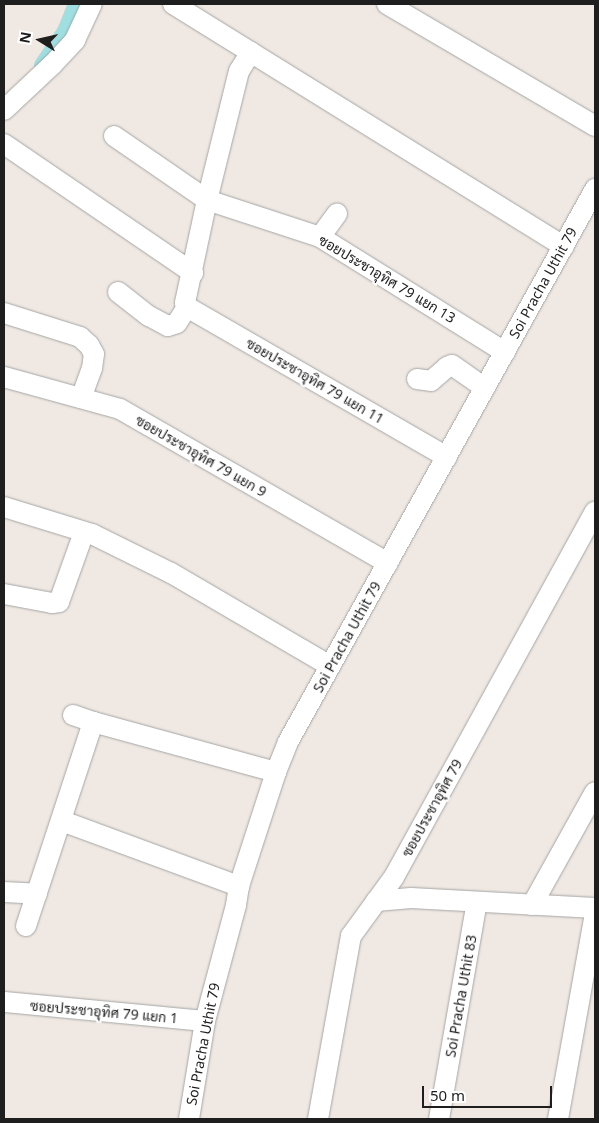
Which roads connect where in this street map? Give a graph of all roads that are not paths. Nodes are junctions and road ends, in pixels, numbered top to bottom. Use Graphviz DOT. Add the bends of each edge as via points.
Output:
graph roads {
  1 [pos="92,4"];
  2 [pos="174,4"];
  3 [pos="387,4"];
  4 [pos="251,52"];
  5 [pos="4,110"];
  6 [pos="595,126"];
  7 [pos="114,136"];
  8 [pos="4,144"];
  9 [pos="595,189"];
  10 [pos="207,200"];
  11 [pos="337,214"];
  12 [pos="320,237"];
  13 [pos="564,246"];
  14 [pos="193,273"];
  15 [pos="118,292"];
  16 [pos="186,305"];
  17 [pos="4,313"];
  18 [pos="505,352"];
  19 [pos="4,377"];
  20 [pos="417,379"];
  21 [pos="485,388"];
  22 [pos="81,398"];
  23 [pos="447,457"];
  24 [pos="4,507"];
  25 [pos="595,512"];
  26 [pos="84,532"];
  27 [pos="388,563"];
  28 [pos="4,594"];
  29 [pos="330,666"];
  30 [pos="73,715"];
  31 [pos="93,722"];
  32 [pos="276,772"];
  33 [pos="595,792"];
  34 [pos="62,820"];
  35 [pos="239,886"];
  36 [pos="4,892"];
  37 [pos="36,894"];
  38 [pos="376,901"];
  39 [pos="477,902"];
  40 [pos="532,905"];
  41 [pos="595,908"];
  42 [pos="595,913"];
  43 [pos="26,926"];
  44 [pos="4,1002"];
  45 [pos="205,1021"];
  46 [pos="188,1119"];
  47 [pos="318,1119"];
  48 [pos="439,1119"];
  49 [pos="558,1119"];
  1 -- 5 [label="street" via="74,40"];
  2 -- 4 [label="street"];
  3 -- 6 [label="street"];
  4 -- 10 [label="street" via="240,71"];
  4 -- 13 [label="street"];
  7 -- 10 [label="street, ซอยประชาอุทิศ 79 แยก 13"];
  8 -- 14 [label="street"];
  9 -- 13 [label="street, Soi Pracha Uthit 79"];
  10 -- 12 [label="street, ซอยประชาอุทิศ 79 แยก 13"];
  10 -- 14 [label="street"];
  11 -- 12 [label="street"];
  12 -- 18 [label="street, ซอยประชาอุทิศ 79 แยก 13"];
  13 -- 18 [label="street, Soi Pracha Uthit 79"];
  14 -- 16 [label="street" via="185,296"];
  15 -- 16 [label="street" via="168,326 177,323"];
  16 -- 23 [label="street, ซอยประชาอุทิศ 79 แยก 11"];
  17 -- 22 [label="street" via="80,336 89,345 94,354 92,368"];
  18 -- 21 [label="street, Soi Pracha Uthit 79"];
  19 -- 22 [label="street, ซอยประชาอุทิศ 79 แยก 9"];
  20 -- 21 [label="street" via="431,381 452,365"];
  21 -- 23 [label="street, Soi Pracha Uthit 79"];
  22 -- 27 [label="street, ซอยประชาอุทิศ 79 แยก 9" via="120,409"];
  23 -- 27 [label="street, Soi Pracha Uthit 79"];
  24 -- 26 [label="street"];
  25 -- 38 [label="street, ซอยประชาอุทิศ 79" via="394,877"];
  26 -- 28 [label="street" via="59,602 52,604"];
  26 -- 29 [label="street" via="171,573"];
  27 -- 29 [label="street, Soi Pracha Uthit 79"];
  29 -- 32 [label="street, Soi Pracha Uthit 79" via="288,742"];
  30 -- 31 [label="street"];
  31 -- 32 [label="street"];
  31 -- 34 [label="street"];
  32 -- 35 [label="street, Soi Pracha Uthit 79"];
  33 -- 40 [label="street"];
  34 -- 35 [label="street"];
  34 -- 37 [label="street"];
  35 -- 45 [label="street, Soi Pracha Uthit 79"];
  36 -- 37 [label="street"];
  37 -- 43 [label="street"];
  38 -- 39 [label="street" via="411,898"];
  38 -- 47 [label="street, ซอยประชาอุทิศ 79" via="351,936"];
  39 -- 40 [label="street"];
  39 -- 48 [label="street, Soi Pracha Uthit 83"];
  40 -- 41 [label="street"];
  42 -- 49 [label="street"];
  44 -- 45 [label="street, ซอยประชาอุทิศ 79 แยก 1"];
  45 -- 46 [label="street, Soi Pracha Uthit 79"];
}
